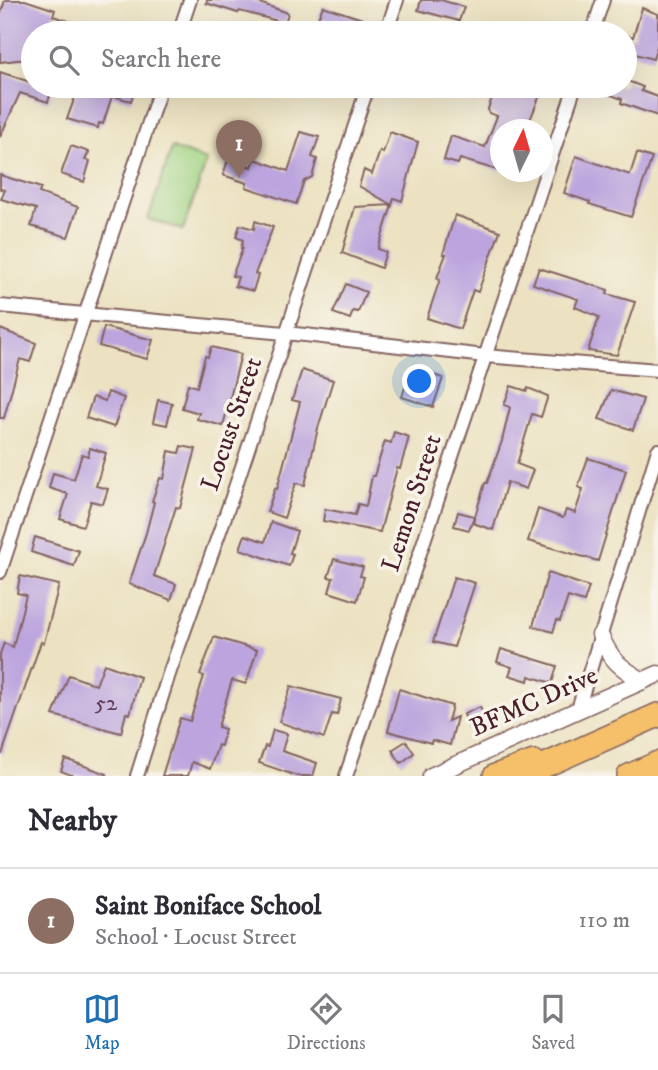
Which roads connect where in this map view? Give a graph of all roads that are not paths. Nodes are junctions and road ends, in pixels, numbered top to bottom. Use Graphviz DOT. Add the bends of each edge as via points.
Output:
graph roads {
  1 [pos="190,0"];
  2 [pos="397,0"];
  3 [pos="603,0"];
  4 [pos="182,21"];
  5 [pos="390,21"];
  6 [pos="596,21"];
  7 [pos="157,98"];
  8 [pos="364,98"];
  9 [pos="571,98"];
  10 [pos="0,306"];
  11 [pos="85,315"];
  12 [pos="286,334"];
  13 [pos="485,356"];
  14 [pos="658,370"];
  15 [pos="658,450"];
  16 [pos="0,572"];
  17 [pos="600,635"];
  18 [pos="650,678"];
  19 [pos="578,709"];
  20 [pos="658,715"];
  21 [pos="626,729"];
  22 [pos="658,763"];
  23 [pos="137,776"];
  24 [pos="346,776"];
  25 [pos="431,776"];
  26 [pos="495,776"];
  27 [pos="521,776"];
  28 [pos="629,776"];
  1 -- 4 [label="street"];
  2 -- 5 [label="street"];
  3 -- 6 [label="street"];
  7 -- 11 [label="street"];
  8 -- 12 [label="street, Locust Street"];
  9 -- 13 [label="street, Lemon Street"];
  10 -- 11 [label="street"];
  11 -- 12 [label="street"];
  11 -- 16 [label="street"];
  12 -- 13 [label="street"];
  12 -- 23 [label="street, Locust Street"];
  13 -- 14 [label="street"];
  13 -- 24 [label="street, Lemon Street"];
  15 -- 17 [label="street"];
  17 -- 18 [label="street" via="622,669"];
  17 -- 19 [label="street"];
  18 -- 19 [label="street, BFMC Drive"];
  19 -- 25 [label="street, BFMC Drive"];
  20 -- 21 [label="highway"];
  21 -- 26 [label="highway"];
  21 -- 27 [label="highway"];
  22 -- 28 [label="highway"];
}
